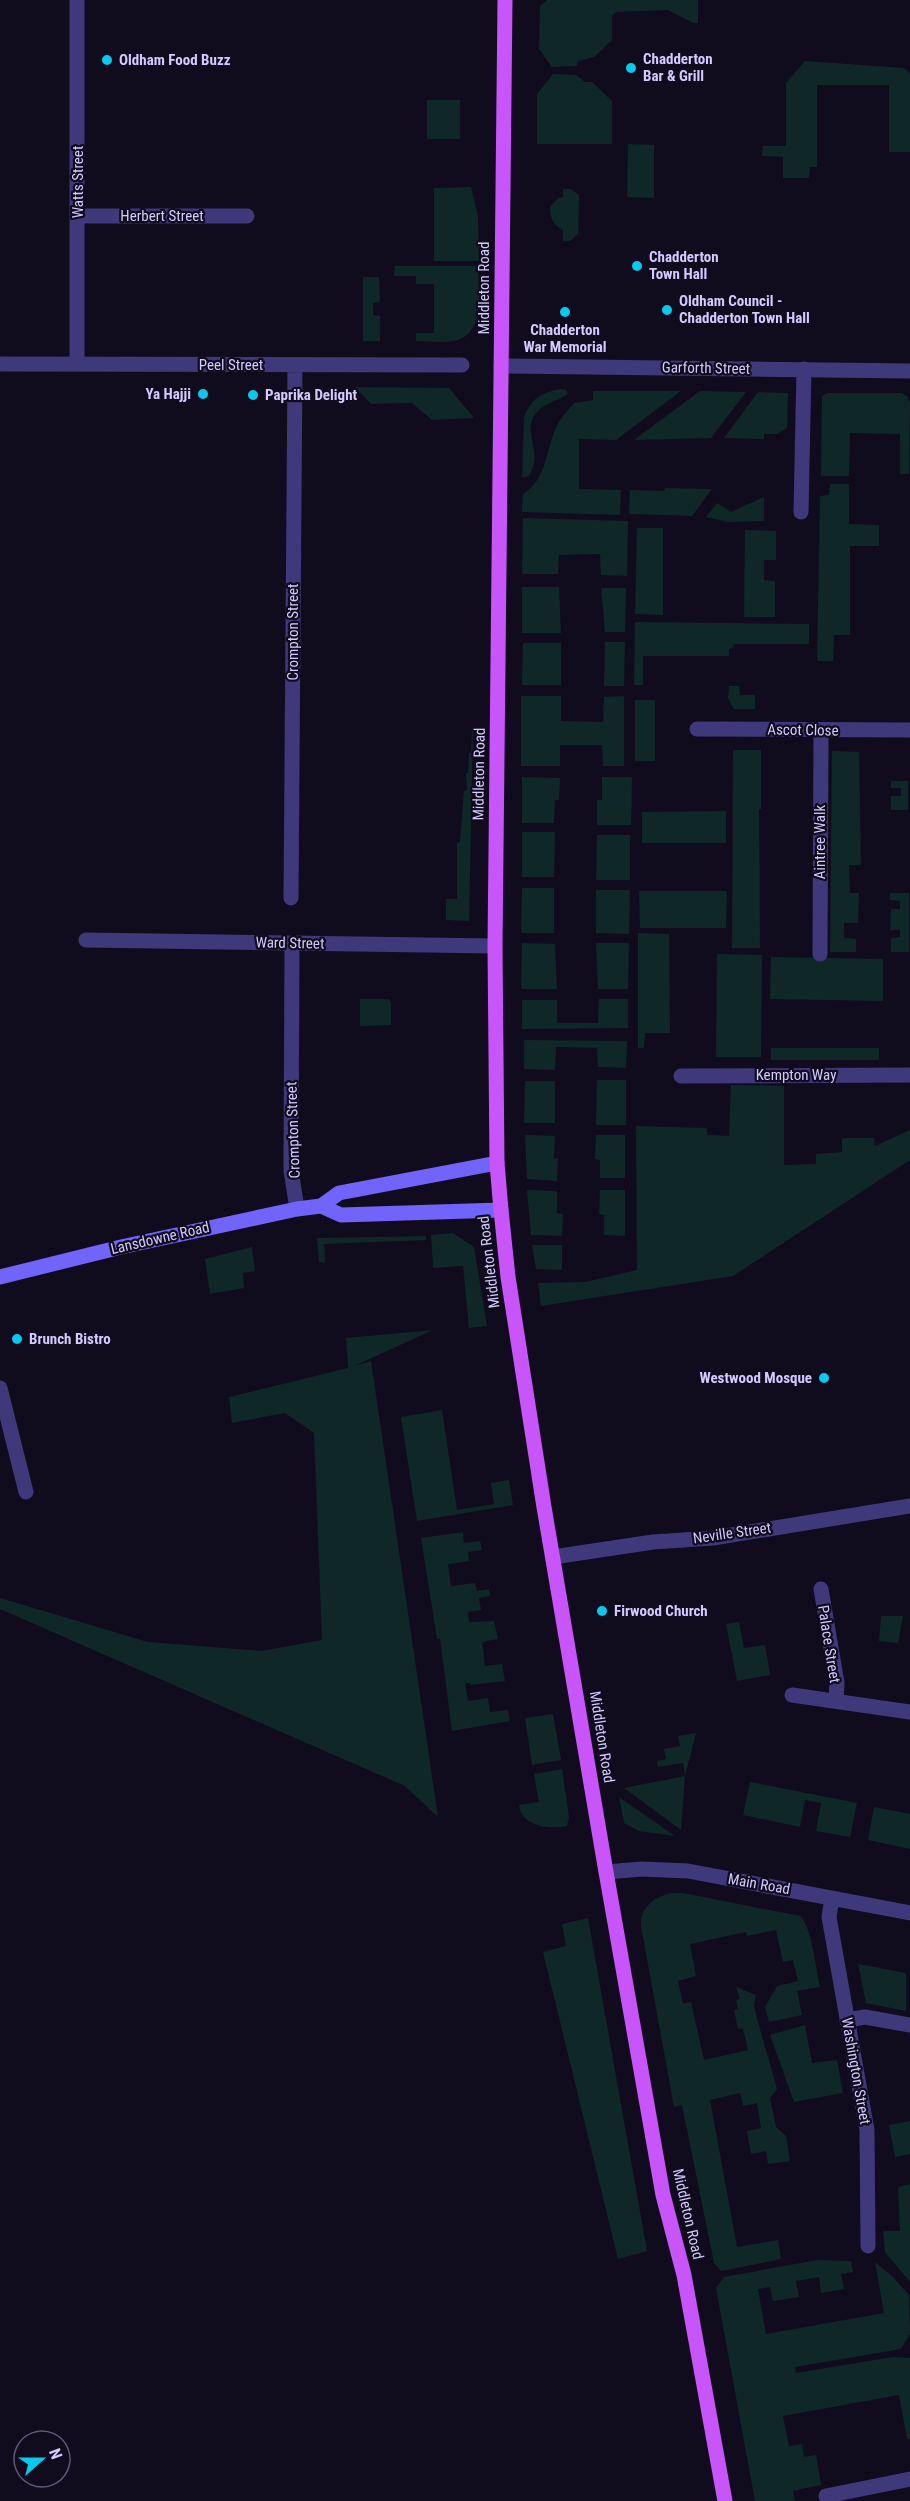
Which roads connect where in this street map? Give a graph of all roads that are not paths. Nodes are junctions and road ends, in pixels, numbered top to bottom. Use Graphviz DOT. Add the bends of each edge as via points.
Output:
graph roads {
  1 [pos="77,0"];
  2 [pos="505,0"];
  3 [pos="78,216"];
  4 [pos="247,216"];
  5 [pos="0,364"];
  6 [pos="77,364"];
  7 [pos="462,365"];
  8 [pos="295,366"];
  9 [pos="501,366"];
  10 [pos="804,369"];
  11 [pos="910,371"];
  12 [pos="801,512"];
  13 [pos="697,729"];
  14 [pos="821,730"];
  15 [pos="910,730"];
  16 [pos="291,898"];
  17 [pos="86,940"];
  18 [pos="292,942"];
  19 [pos="495,946"];
  20 [pos="820,954"];
  21 [pos="910,1075"];
  22 [pos="681,1076"];
  23 [pos="497,1163"];
  24 [pos="321,1206"];
  25 [pos="297,1209"];
  26 [pos="501,1210"];
  27 [pos="0,1277"];
  28 [pos="0,1388"];
  29 [pos="26,1492"];
  30 [pos="910,1506"];
  31 [pos="553,1557"];
  32 [pos="821,1588"];
  33 [pos="792,1695"];
  34 [pos="836,1700"];
  35 [pos="910,1712"];
  36 [pos="606,1872"];
  37 [pos="832,1898"];
  38 [pos="910,1913"];
  39 [pos="847,2020"];
  40 [pos="910,2025"];
  41 [pos="868,2246"];
  42 [pos="910,2479"];
  43 [pos="826,2496"];
  44 [pos="725,2501"];
  1 -- 3 [label="street, Watts Street"];
  2 -- 9 [label="main road, Middleton Road"];
  3 -- 4 [label="street, Herbert Street"];
  3 -- 6 [label="street, Watts Street"];
  5 -- 6 [label="street, Peel Street"];
  6 -- 8 [label="street, Peel Street"];
  7 -- 8 [label="street, Peel Street"];
  8 -- 16 [label="street, Crompton Street"];
  9 -- 10 [label="street, Garforth Street"];
  9 -- 19 [label="main road, Middleton Road"];
  10 -- 11 [label="street, Garforth Street"];
  10 -- 12 [label="street"];
  13 -- 14 [label="street, Ascot Close"];
  14 -- 15 [label="street, Ascot Close"];
  14 -- 20 [label="street, Aintree Walk"];
  17 -- 18 [label="street, Ward Street"];
  18 -- 19 [label="street, Ward Street"];
  18 -- 25 [label="street, Crompton Street" via="291,1170"];
  19 -- 23 [label="main road, Middleton Road"];
  21 -- 22 [label="street, Kempton Way"];
  23 -- 24 [label="main road, Lansdowne Road" via="339,1193"];
  23 -- 26 [label="main road, Middleton Road"];
  24 -- 25 [label="main road, Lansdowne Road"];
  24 -- 26 [label="main road, Lansdowne Road" via="341,1215"];
  25 -- 27 [label="main road, Lansdowne Road"];
  26 -- 31 [label="main road, Middleton Road" via="510,1294"];
  28 -- 29 [label="street"];
  30 -- 31 [label="street, Neville Street" via="713,1538 653,1542"];
  31 -- 36 [label="main road, Middleton Road"];
  32 -- 34 [label="street, Palace Street" via="837,1683"];
  33 -- 34 [label="street, Palace Street"];
  34 -- 35 [label="street, Palace Street"];
  36 -- 37 [label="street, Main Road" via="688,1871"];
  36 -- 44 [label="main road, Middleton Road" via="663,2195 684,2275"];
  37 -- 38 [label="street, Main Road"];
  37 -- 39 [label="street, Washington Street" via="829,1917"];
  39 -- 40 [label="street" via="865,2017"];
  39 -- 41 [label="street, Washington Street" via="867,2130"];
  42 -- 43 [label="street"];
}
